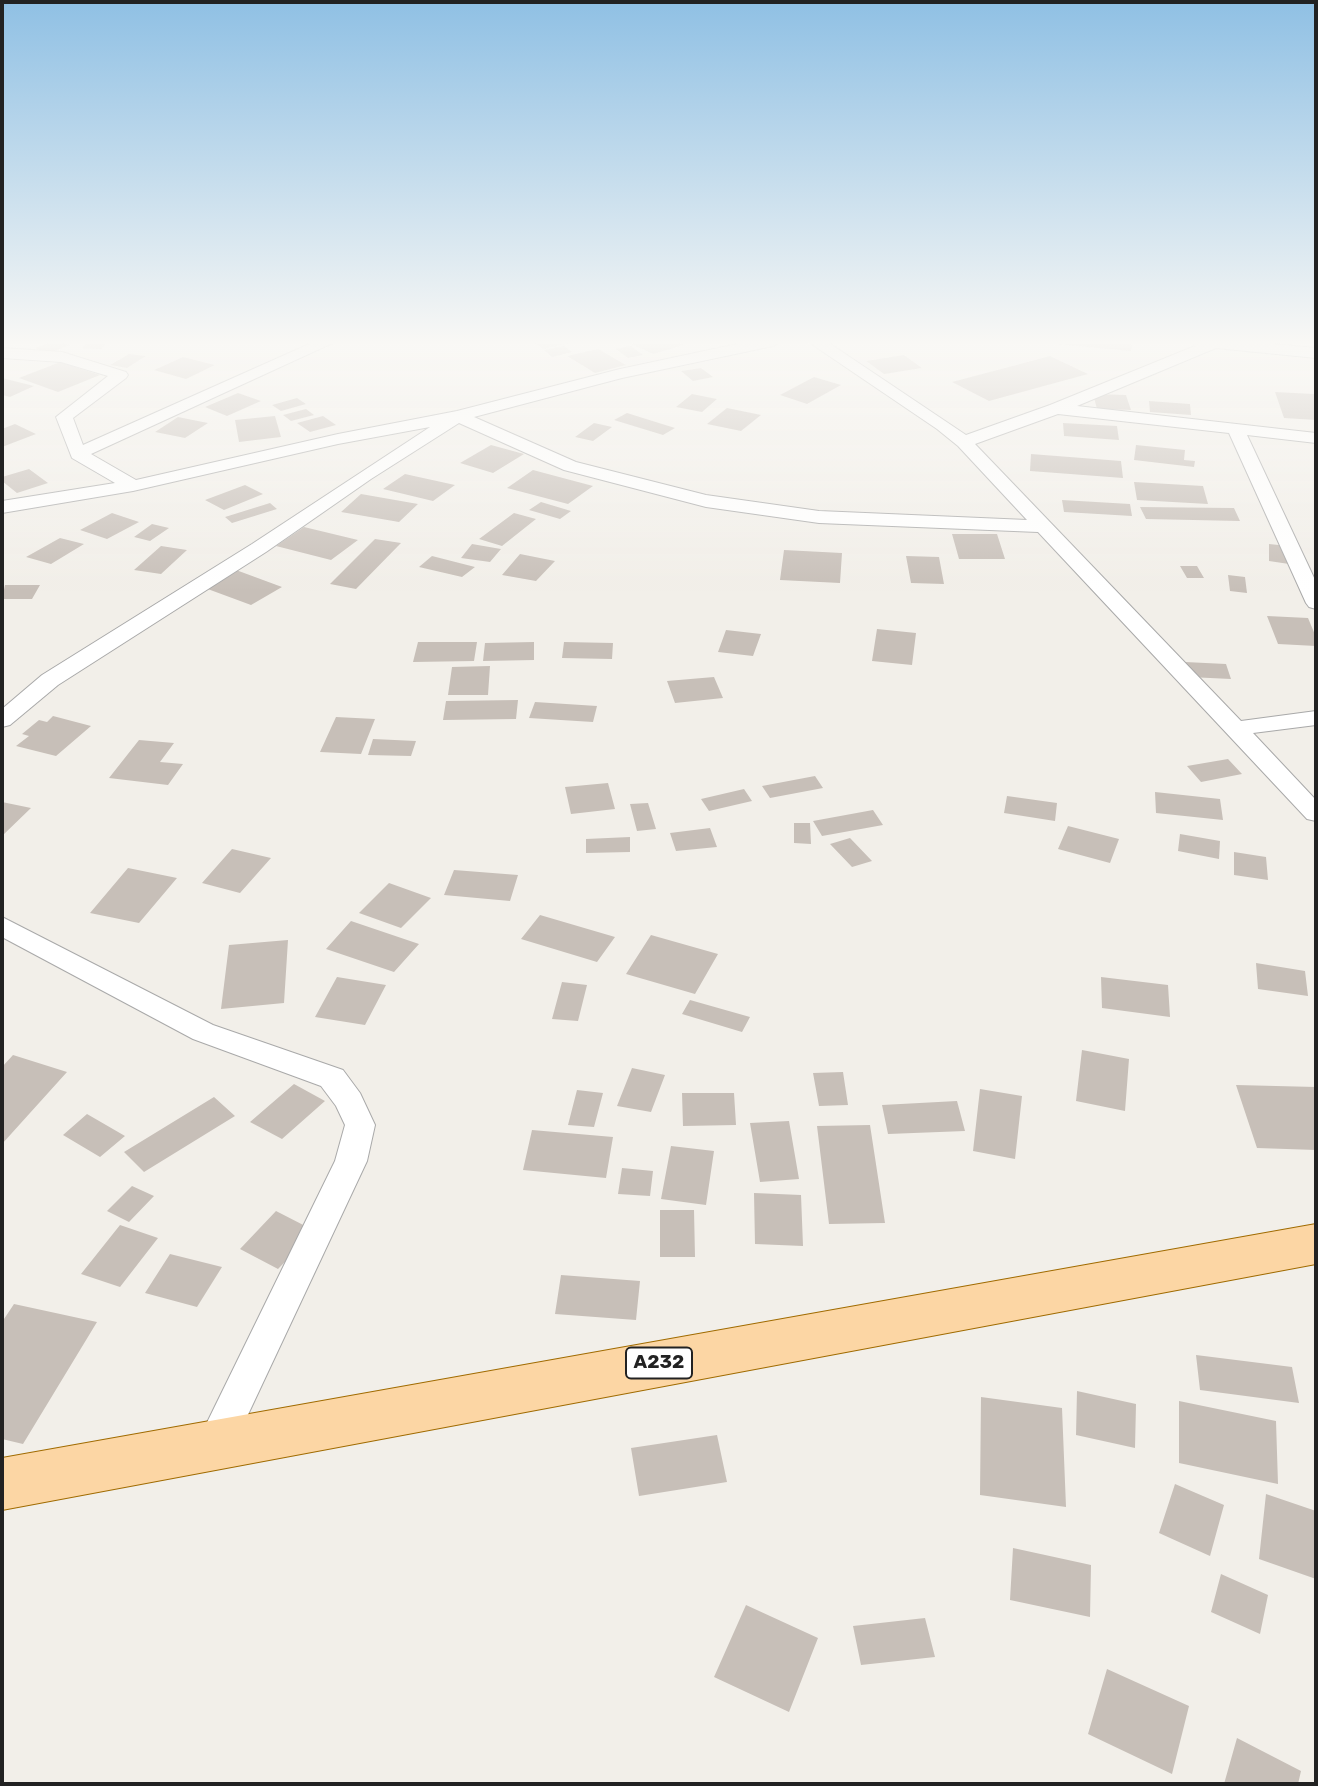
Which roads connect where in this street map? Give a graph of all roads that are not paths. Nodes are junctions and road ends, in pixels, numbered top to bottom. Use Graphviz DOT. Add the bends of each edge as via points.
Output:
graph roads {
  1 [pos="67,424"];
  2 [pos="144,424"];
  3 [pos="414,424"];
  4 [pos="445,424"];
  5 [pos="477,424"];
  6 [pos="942,424"];
  7 [pos="1013,424"];
  8 [pos="1188,424"];
  9 [pos="1236,430"];
  10 [pos="1316,438"];
  11 [pos="964,442"];
  12 [pos="78,454"];
  13 [pos="133,485"];
  14 [pos="2,507"];
  15 [pos="1043,526"];
  16 [pos="1316,603"];
  17 [pos="2,699"];
  18 [pos="25,701"];
  19 [pos="1316,718"];
  20 [pos="2,720"];
  21 [pos="1234,729"];
  22 [pos="1316,814"];
  23 [pos="2,926"];
  24 [pos="1316,1244"];
  25 [pos="216,1443"];
  26 [pos="2,1484"];
  1 -- 12 [label="street"];
  2 -- 12 [label="street"];
  3 -- 13 [label="street"];
  4 -- 18 [label="street" via="50,680"];
  5 -- 15 [label="street" via="570,466 706,501 819,517"];
  6 -- 11 [label="street"];
  7 -- 11 [label="street"];
  8 -- 9 [label="street"];
  9 -- 10 [label="street"];
  9 -- 16 [label="street"];
  11 -- 15 [label="street"];
  12 -- 13 [label="street"];
  13 -- 14 [label="street"];
  15 -- 21 [label="street"];
  17 -- 18 [label="street"];
  18 -- 20 [label="street"];
  19 -- 21 [label="street"];
  21 -- 22 [label="street"];
  23 -- 25 [label="street" via="203,1032 332,1078 360,1125 351,1161"];
  24 -- 25 [label="main road, A232"];
  25 -- 26 [label="main road, A232"];
}
